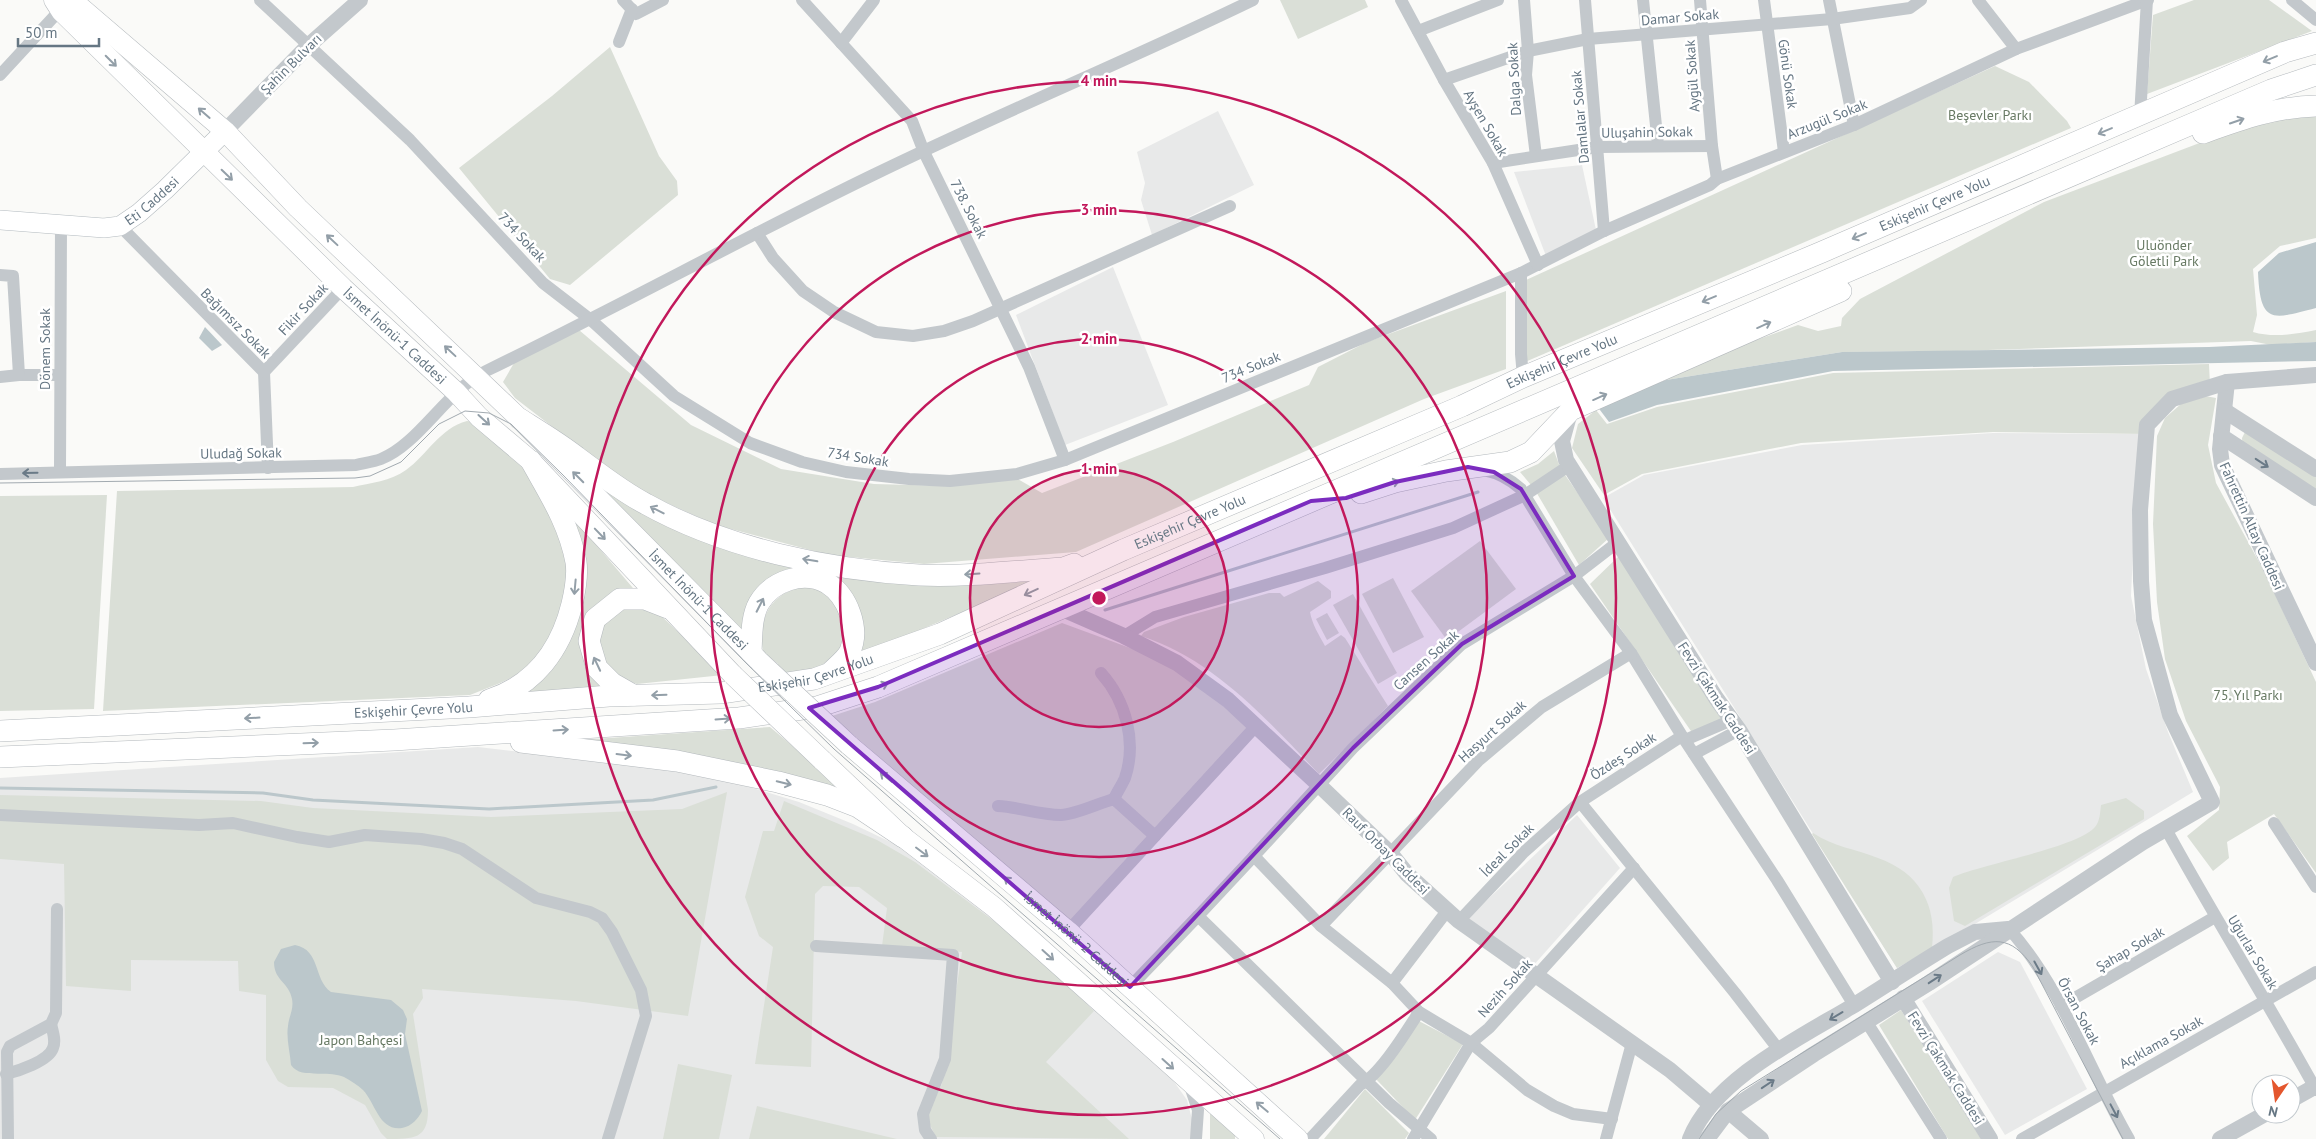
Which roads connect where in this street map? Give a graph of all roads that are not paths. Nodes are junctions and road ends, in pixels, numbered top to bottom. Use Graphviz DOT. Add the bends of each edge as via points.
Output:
graph roads {
  1 [pos="260,0"];
  2 [pos="360,0"];
  3 [pos="663,0"];
  4 [pos="802,0"];
  5 [pos="874,0"];
  6 [pos="1253,0"];
  7 [pos="1401,0"];
  8 [pos="1498,0"];
  9 [pos="1524,0"];
  10 [pos="1585,0"];
  11 [pos="1643,0"];
  12 [pos="1700,0"];
  13 [pos="1764,0"];
  14 [pos="1829,0"];
  15 [pos="1922,0"];
  16 [pos="1978,0"];
  17 [pos="2148,0"];
  18 [pos="2292,0"];
  19 [pos="2132,2"];
  20 [pos="62,3"];
  21 [pos="627,5"];
  22 [pos="2146,18"];
  23 [pos="1832,19"];
  24 [pos="2316,20"];
  25 [pos="1766,24"];
  26 [pos="1704,30"];
  27 [pos="1418,32"];
  28 [pos="1647,35"];
  29 [pos="1588,39"];
  30 [pos="619,42"];
  31 [pos="841,42"];
  32 [pos="2316,43"];
  33 [pos="308,46"];
  34 [pos="2016,49"];
  35 [pos="1528,51"];
  36 [pos="0,75"];
  37 [pos="2316,75"];
  38 [pos="1444,80"];
  39 [pos="2316,106"];
  40 [pos="2140,116"];
  41 [pos="1854,125"];
  42 [pos="224,131"];
  43 [pos="1658,146"];
  44 [pos="1712,146"];
  45 [pos="1598,147"];
  46 [pos="203,151"];
  47 [pos="924,152"];
  48 [pos="1784,152"];
  49 [pos="1536,156"];
  50 [pos="2107,160"];
  51 [pos="1493,163"];
  52 [pos="1718,179"];
  53 [pos="2031,193"];
  54 [pos="1230,206"];
  55 [pos="0,220"];
  56 [pos="60,225"];
  57 [pos="120,226"];
  58 [pos="1604,231"];
  59 [pos="757,233"];
  60 [pos="1538,265"];
  61 [pos="1521,273"];
  62 [pos="0,275"];
  63 [pos="343,288"];
  64 [pos="1002,308"];
  65 [pos="590,320"];
  66 [pos="264,372"];
  67 [pos="19,375"];
  68 [pos="59,375"];
  69 [pos="2316,375"];
  70 [pos="476,376"];
  71 [pos="0,377"];
  72 [pos="1523,377"];
  73 [pos="2227,382"];
  74 [pos="456,392"];
  75 [pos="1571,410"];
  76 [pos="2225,411"];
  77 [pos="520,419"];
  78 [pos="2221,436"];
  79 [pos="1066,460"];
  80 [pos="531,462"];
  81 [pos="1570,465"];
  82 [pos="1468,467"];
  83 [pos="268,468"];
  84 [pos="2316,469"];
  85 [pos="60,472"];
  86 [pos="0,474"];
  87 [pos="1526,495"];
  88 [pos="2316,498"];
  89 [pos="1311,502"];
  90 [pos="1618,542"];
  91 [pos="1123,550"];
  92 [pos="1574,576"];
  93 [pos="668,608"];
  94 [pos="1060,608"];
  95 [pos="1124,636"];
  96 [pos="1631,653"];
  97 [pos="755,657"];
  98 [pos="2316,663"];
  99 [pos="1102,672"];
  100 [pos="829,674"];
  101 [pos="633,695"];
  102 [pos="469,707"];
  103 [pos="0,722"];
  104 [pos="123,724"];
  105 [pos="1736,725"];
  106 [pos="1256,726"];
  107 [pos="0,731"];
  108 [pos="471,736"];
  109 [pos="1683,738"];
  110 [pos="281,744"];
  111 [pos="849,745"];
  112 [pos="1694,754"];
  113 [pos="0,756"];
  114 [pos="0,771"];
  115 [pos="1319,785"];
  116 [pos="1114,799"];
  117 [pos="1580,802"];
  118 [pos="998,806"];
  119 [pos="0,815"];
  120 [pos="2274,823"];
  121 [pos="2166,829"];
  122 [pos="1155,836"];
  123 [pos="903,838"];
  124 [pos="1391,854"];
  125 [pos="1254,856"];
  126 [pos="1634,868"];
  127 [pos="2316,887"];
  128 [pos="57,909"];
  129 [pos="1198,916"];
  130 [pos="1453,916"];
  131 [pos="2214,917"];
  132 [pos="1321,926"];
  133 [pos="2010,929"];
  134 [pos="1068,931"];
  135 [pos="816,946"];
  136 [pos="2316,972"];
  137 [pos="1536,975"];
  138 [pos="1892,982"];
  139 [pos="1392,983"];
  140 [pos="1130,987"];
  141 [pos="1903,998"];
  142 [pos="2265,1001"];
  143 [pos="1854,1005"];
  144 [pos="2061,1006"];
  145 [pos="1419,1012"];
  146 [pos="1866,1021"];
  147 [pos="51,1024"];
  148 [pos="1471,1043"];
  149 [pos="1632,1043"];
  150 [pos="1778,1050"];
  151 [pos="6,1074"];
  152 [pos="1188,1081"];
  153 [pos="1368,1081"];
  154 [pos="2315,1088"];
  155 [pos="2104,1091"];
  156 [pos="2301,1095"];
  157 [pos="1710,1104"];
  158 [pos="1728,1111"];
  159 [pos="1612,1119"];
  160 [pos="2251,1123"];
  161 [pos="1415,1134"];
  162 [pos="2228,1137"];
  163 [pos="8,1139"];
  164 [pos="608,1139"];
  165 [pos="931,1139"];
  166 [pos="1196,1139"];
  167 [pos="1254,1139"];
  168 [pos="1298,1139"];
  169 [pos="1310,1139"];
  170 [pos="1431,1139"];
  171 [pos="1606,1139"];
  172 [pos="1690,1139"];
  173 [pos="1708,1139"];
  174 [pos="1761,1139"];
  175 [pos="1941,1139"];
  176 [pos="1990,1139"];
  177 [pos="2022,1139"];
  178 [pos="2129,1139"];
  1 -- 33 [label="street, 734 Sokak"];
  2 -- 33 [label="street, Şahin Bulvarı"];
  3 -- 21 [label="street" via="636,14"];
  4 -- 31 [label="street, 738. Sokak"];
  5 -- 31 [label="street"];
  6 -- 47 [label="street, Uludağ Sokak"];
  7 -- 27 [label="street, Ayşen Sokak"];
  8 -- 27 [label="street"];
  9 -- 35 [label="street, Dalga Sokak"];
  10 -- 29 [label="street, Damlalar Sokak"];
  11 -- 28 [label="street"];
  12 -- 26 [label="street, Aygül Sokak"];
  13 -- 25 [label="street, Gönü Sokak"];
  14 -- 23 [label="street"];
  15 -- 23 [label="street, Damar Sokak" via="1910,8"];
  16 -- 34 [label="street"];
  17 -- 19 [label="street, Arzugül Sokak"];
  17 -- 22 [label="street"];
  18 -- 24 [label="street"];
  19 -- 22 [label="street"];
  19 -- 34 [label="street, Arzugül Sokak"];
  20 -- 36 [label="street"];
  42 -- 20 [label="main road, İsmet İnönü-1 Caddesi, one-way"];
  20 -- 46 [label="main road, İsmet İnönü-1 Caddesi, one-way"];
  21 -- 30 [label="street"];
  22 -- 40 [label="street"];
  23 -- 25 [label="street, Damar Sokak"];
  23 -- 41 [label="street"];
  25 -- 26 [label="street, Damar Sokak"];
  25 -- 48 [label="street, Gönü Sokak"];
  26 -- 28 [label="street, Damar Sokak"];
  26 -- 44 [label="street, Aygül Sokak"];
  27 -- 38 [label="street, Ayşen Sokak"];
  28 -- 29 [label="street, Damar Sokak"];
  28 -- 43 [label="street"];
  29 -- 35 [label="street, Damar Sokak"];
  29 -- 45 [label="street, Damlalar Sokak"];
  31 -- 47 [label="street, 738. Sokak" via="912,121"];
  32 -- 40 [label="highway, Eskişehir Çevre Yolu, one-way" via="2285,52"];
  33 -- 42 [label="street, Şahin Bulvarı"];
  33 -- 65 [label="street, 734 Sokak" via="410,140 544,283"];
  34 -- 41 [label="street, Arzugül Sokak"];
  35 -- 38 [label="street, Damar Sokak"];
  35 -- 49 [label="street, Dalga Sokak" via="1526,74"];
  37 -- 50 [label="highway, Eskişehir Çevre Yolu" via="2271,90"];
  38 -- 51 [label="street, Ayşen Sokak"];
  50 -- 39 [label="highway, one-way" via="2156,149 2262,112 2293,106"];
  40 -- 72 [label="highway, Eskişehir Çevre Yolu, one-way"];
  41 -- 48 [label="street, Arzugül Sokak"];
  42 -- 46 [label="main road, Eti Caddesi"];
  70 -- 42 [label="main road, İsmet İnönü-1 Caddesi, one-way" via="298,208"];
  43 -- 44 [label="street, Uluşahin Sokak"];
  43 -- 45 [label="street, Uluşahin Sokak"];
  44 -- 52 [label="street, Aygül Sokak"];
  45 -- 49 [label="street, Uluşahin Sokak"];
  45 -- 58 [label="street, Damlalar Sokak"];
  46 -- 57 [label="main road, Eti Caddesi" via="165,190"];
  46 -- 63 [label="main road, İsmet İnönü-1 Caddesi, one-way"];
  47 -- 59 [label="street, Uludağ Sokak"];
  47 -- 64 [label="street, 738. Sokak"];
  48 -- 52 [label="street, Arzugül Sokak"];
  49 -- 51 [label="street, Uluşahin Sokak"];
  50 -- 53 [label="highway, Eskişehir Çevre Yolu"];
  51 -- 60 [label="street, Ayşen Sokak"];
  52 -- 58 [label="street, Arzugül Sokak"];
  75 -- 53 [label="highway, one-way" via="1999,218"];
  53 -- 89 [label="highway, Eskişehir Çevre Yolu"];
  54 -- 64 [label="street"];
  55 -- 56 [label="main road, Eti Caddesi"];
  56 -- 57 [label="main road, Eti Caddesi"];
  56 -- 68 [label="street, Dönem Sokak"];
  57 -- 66 [label="street, Bağımsız Sokak"];
  58 -- 60 [label="street, Arzugül Sokak"];
  59 -- 64 [label="street" via="773,258 803,292 834,312 876,332 913,336 944,331"];
  59 -- 65 [label="street, Uludağ Sokak" via="680,270"];
  60 -- 61 [label="street, Arzugül Sokak"];
  61 -- 72 [label="street"];
  61 -- 79 [label="street, 734 Sokak"];
  62 -- 67 [label="street" via="13,276"];
  63 -- 66 [label="street, Fikir Sokak"];
  63 -- 74 [label="main road, İsmet İnönü-1 Caddesi"];
  64 -- 79 [label="street, 738. Sokak"];
  65 -- 70 [label="street, Uludağ Sokak"];
  65 -- 79 [label="street, 734 Sokak" via="674,396 750,443 802,462 846,472 950,481 1017,474"];
  66 -- 83 [label="street, Bağımsız Sokak"];
  67 -- 68 [label="street"];
  67 -- 71 [label="street"];
  68 -- 85 [label="street, Dönem Sokak"];
  69 -- 73 [label="street"];
  70 -- 74 [label="street, Uludağ Sokak"];
  70 -- 77 [label="main road, İsmet İnönü-1 Caddesi"];
  72 -- 91 [label="highway, Eskişehir Çevre Yolu"];
  73 -- 76 [label="street, Fahrettin Altay Caddesi"];
  73 -- 121 [label="street" via="2172,399 2147,426 2140,510 2144,620 2170,715 2212,802"];
  74 -- 80 [label="main road, İsmet İnönü-1 Caddesi, one-way" via="479,417"];
  74 -- 83 [label="street, Uludağ Sokak" via="405,442 382,458 356,465"];
  75 -- 81 [label="street, Fevzi Çakmak Caddesi" via="1562,442 1563,453"];
  75 -- 82 [label="highway" via="1530,452 1510,462"];
  76 -- 78 [label="street, Fahrettin Altay Caddesi"];
  76 -- 84 [label="street"];
  91 -- 77 [label="highway, one-way" via="1063,568 966,575 862,570 790,556 720,537 654,509"];
  97 -- 77 [label="main road, İsmet İnönü-1 Caddesi, one-way"];
  78 -- 88 [label="street, one-way"];
  78 -- 98 [label="street, Fahrettin Altay Caddesi" via="2222,465"];
  80 -- 93 [label="main road, İsmet İnönü-1 Caddesi, one-way"];
  80 -- 102 [label="highway, one-way" via="562,514 576,564 576,590 568,621 556,648 536,673 504,696"];
  81 -- 87 [label="street"];
  81 -- 90 [label="street, Fevzi Çakmak Caddesi"];
  82 -- 87 [label="street" via="1494,472 1511,480"];
  89 -- 82 [label="highway, one-way" via="1346,498 1396,482"];
  83 -- 85 [label="street, Uludağ Sokak"];
  85 -- 86 [label="street, Uludağ Sokak, one-way"];
  87 -- 92 [label="street"];
  87 -- 95 [label="street" via="1453,528 1155,617"];
  89 -- 94 [label="highway, Eskişehir Çevre Yolu"];
  90 -- 92 [label="street, Cansen Sokak"];
  90 -- 105 [label="street, Fevzi Çakmak Caddesi"];
  91 -- 100 [label="highway, Eskişehir Çevre Yolu, one-way" via="940,634"];
  92 -- 96 [label="street"];
  92 -- 115 [label="street, Cansen Sokak" via="1462,644 1352,748"];
  101 -- 93 [label="highway, one-way" via="612,683 598,668 589,641 595,619 620,599 645,599"];
  93 -- 123 [label="main road, İsmet İnönü-1 Caddesi, bridge" via="732,675"];
  94 -- 95 [label="street, Rauf Orbay Caddesi"];
  108 -- 94 [label="highway, Eskişehir Çevre Yolu, one-way" via="739,718 817,707 878,687"];
  95 -- 106 [label="street, Rauf Orbay Caddesi" via="1177,663 1228,700"];
  96 -- 109 [label="street"];
  96 -- 124 [label="street, Hasyurt Sokak" via="1542,707 1478,761"];
  97 -- 100 [label="highway, one-way" via="752,624 758,604 767,592 786,580 805,578 826,583 842,598 852,617 850,652"];
  97 -- 111 [label="main road, İsmet İnönü-1 Caddesi, bridge"];
  99 -- 116 [label="street" via="1112,685 1127,722 1130,751 1124,780"];
  100 -- 101 [label="highway, Eskişehir Çevre Yolu, one-way" via="721,693"];
  101 -- 102 [label="highway, Eskişehir Çevre Yolu"];
  102 -- 104 [label="highway, Eskişehir Çevre Yolu, one-way"];
  103 -- 104 [label="highway"];
  104 -- 107 [label="highway, Eskişehir Çevre Yolu"];
  105 -- 109 [label="street, Özdeş Sokak"];
  105 -- 112 [label="street"];
  105 -- 138 [label="street, Fevzi Çakmak Caddesi"];
  106 -- 115 [label="street, Rauf Orbay Caddesi"];
  106 -- 122 [label="street"];
  110 -- 108 [label="highway, Eskişehir Çevre Yolu, one-way"];
  108 -- 123 [label="highway, one-way" via="677,761 778,782 826,794 858,807"];
  109 -- 112 [label="street"];
  109 -- 117 [label="street, Özdeş Sokak"];
  110 -- 113 [label="highway, Eskişehir Çevre Yolu"];
  110 -- 114 [label="highway"];
  134 -- 111 [label="main road, İsmet İnönü-2 Caddesi, one-way"];
  112 -- 143 [label="street"];
  115 -- 124 [label="street, Rauf Orbay Caddesi"];
  115 -- 125 [label="street, Cansen Sokak"];
  116 -- 118 [label="street" via="1063,815"];
  116 -- 122 [label="street"];
  117 -- 126 [label="street"];
  117 -- 130 [label="street, İdeal Sokak"];
  119 -- 164 [label="street" via="199,825 233,823 329,842 365,835 444,843 462,849 536,898 602,918 641,990 646,1016"];
  120 -- 127 [label="street"];
  121 -- 131 [label="street, Uğurlar Sokak"];
  121 -- 133 [label="street"];
  122 -- 134 [label="street"];
  123 -- 152 [label="main road, one-way" via="994,907"];
  124 -- 130 [label="street, Rauf Orbay Caddesi" via="1407,874"];
  124 -- 132 [label="street, Hasyurt Sokak"];
  125 -- 129 [label="street, Cansen Sokak"];
  125 -- 132 [label="street"];
  126 -- 137 [label="street, Nezih Sokak"];
  126 -- 150 [label="street"];
  128 -- 147 [label="street" via="57,1008"];
  129 -- 140 [label="street, Cansen Sokak"];
  129 -- 153 [label="street"];
  130 -- 137 [label="street, Rauf Orbay Caddesi"];
  130 -- 139 [label="street, İdeal Sokak"];
  131 -- 142 [label="street, Uğurlar Sokak"];
  131 -- 144 [label="street, Şahap Sokak"];
  132 -- 139 [label="street"];
  133 -- 138 [label="street" via="1975,932"];
  141 -- 133 [label="street, one-way"];
  133 -- 144 [label="street, Örsan Sokak, one-way" via="2028,949"];
  134 -- 140 [label="main road, İsmet İnönü-2 Caddesi"];
  135 -- 165 [label="street" via="953,955 945,1059 923,1114 925,1130"];
  136 -- 142 [label="street, Açıklama Sokak"];
  137 -- 148 [label="street, Nezih Sokak" via="1489,1028"];
  137 -- 149 [label="street, Rauf Orbay Caddesi"];
  138 -- 143 [label="street"];
  139 -- 145 [label="street"];
  168 -- 140 [label="main road, İsmet İnönü-2 Caddesi, one-way"];
  141 -- 146 [label="street"];
  141 -- 176 [label="street, Fevzi Çakmak Caddesi"];
  142 -- 154 [label="street, Uğurlar Sokak"];
  142 -- 155 [label="street, Açıklama Sokak"];
  143 -- 150 [label="street, one-way"];
  144 -- 155 [label="street, Örsan Sokak"];
  145 -- 148 [label="street"];
  145 -- 153 [label="street"];
  158 -- 146 [label="street, one-way"];
  146 -- 175 [label="street"];
  147 -- 151 [label="street" via="10,1046 6,1056"];
  147 -- 151 [label="street" via="54,1047 50,1054"];
  148 -- 159 [label="street" via="1528,1090 1554,1106 1573,1114"];
  148 -- 161 [label="street, Nezih Sokak"];
  149 -- 157 [label="street, Rauf Orbay Caddesi"];
  149 -- 159 [label="street"];
  150 -- 157 [label="street"];
  151 -- 163 [label="street"];
  152 -- 166 [label="street" via="1198,1110"];
  152 -- 167 [label="main road"];
  153 -- 161 [label="street"];
  153 -- 169 [label="street" via="1360,1085"];
  154 -- 156 [label="street"];
  155 -- 177 [label="street, Açıklama Sokak"];
  155 -- 178 [label="street, Örsan Sokak, one-way"];
  157 -- 172 [label="street"];
  158 -- 173 [label="street"];
  158 -- 174 [label="street"];
  159 -- 171 [label="street"];
  160 -- 162 [label="street"];
  161 -- 170 [label="street"];
}
